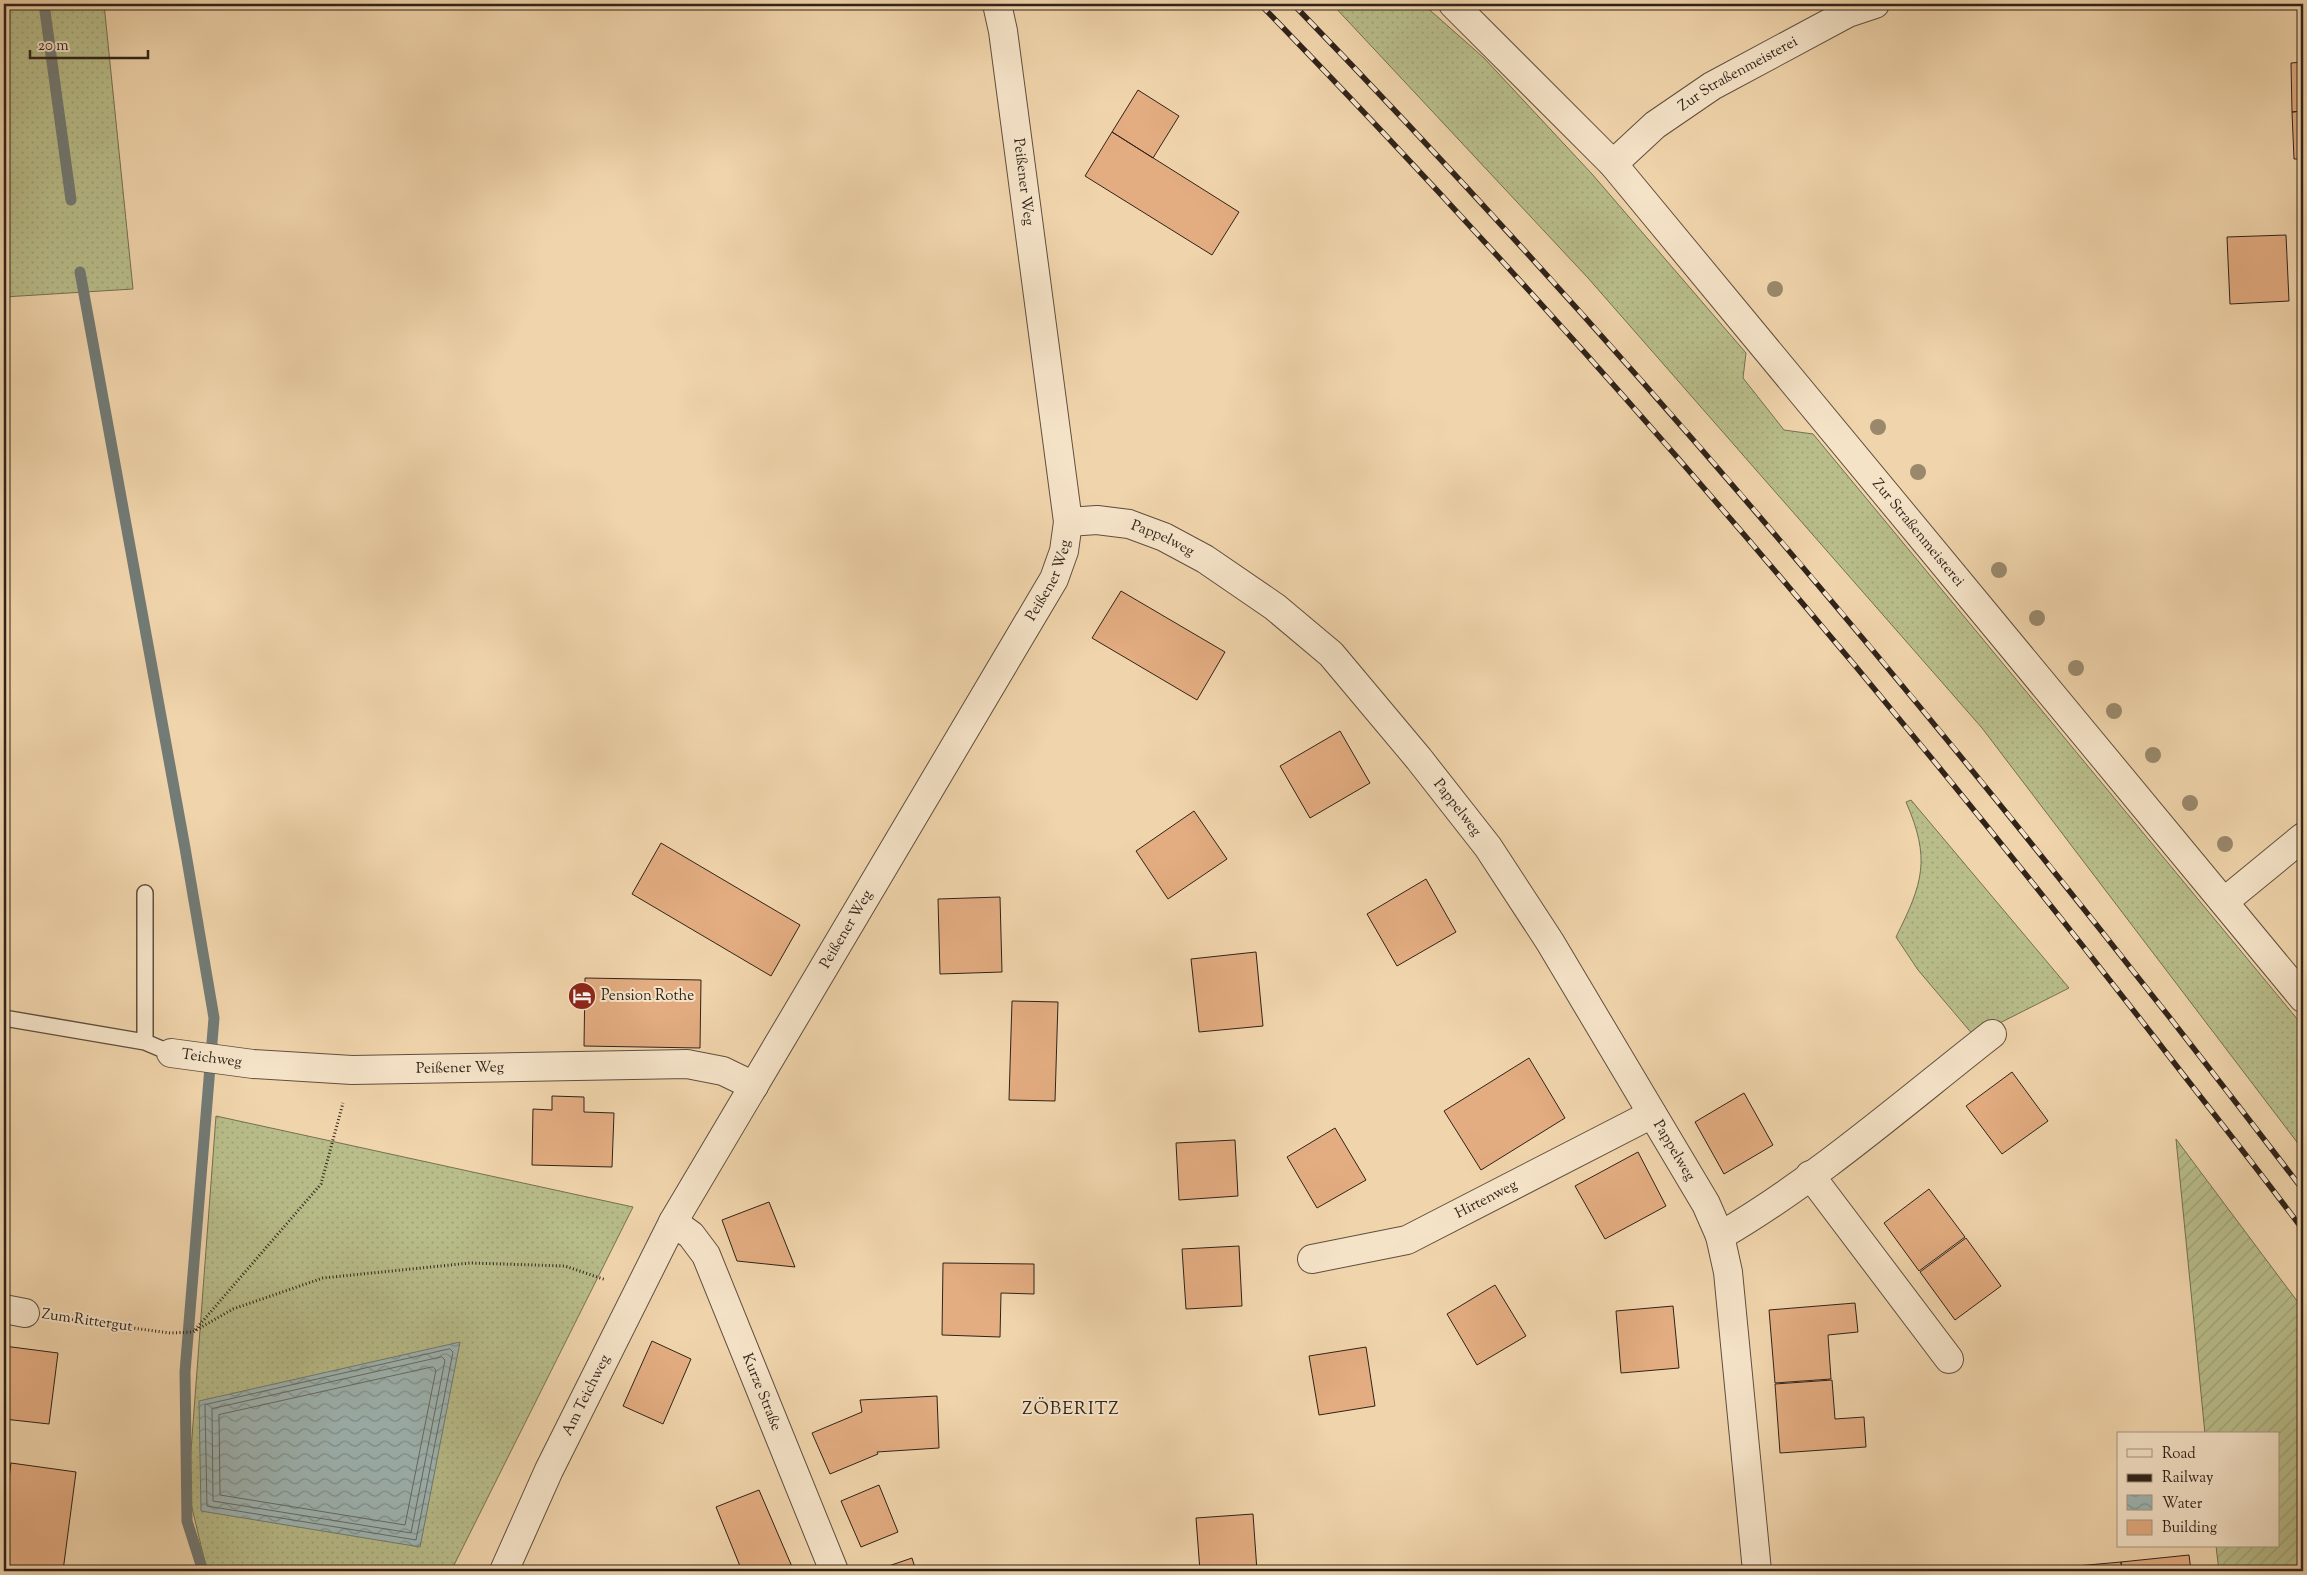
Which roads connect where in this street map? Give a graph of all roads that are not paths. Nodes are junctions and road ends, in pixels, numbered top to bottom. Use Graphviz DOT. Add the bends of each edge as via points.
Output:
graph roads {
  1 [pos="997,4"];
  2 [pos="1453,4"];
  3 [pos="1875,4"];
  4 [pos="1613,164"];
  5 [pos="1068,522"];
  6 [pos="2303,837"];
  7 [pos="145,893"];
  8 [pos="2225,902"];
  9 [pos="2303,998"];
  10 [pos="4,1018"];
  11 [pos="1992,1034"];
  12 [pos="144,1042"];
  13 [pos="171,1053"];
  14 [pos="252,1064"];
  15 [pos="754,1086"];
  16 [pos="1652,1114"];
  17 [pos="1810,1175"];
  18 [pos="673,1222"];
  19 [pos="1720,1236"];
  20 [pos="1312,1258"];
  21 [pos="1949,1359"];
  22 [pos="504,1571"];
  23 [pos="834,1571"];
  24 [pos="1757,1571"];
  1 -- 5 [label="street, Peißener Weg"];
  2 -- 4 [label="street, Zur Straßenmeisterei"];
  3 -- 4 [label="street, Zur Straßenmeisterei" via="1848,13 1712,86 1655,125"];
  4 -- 8 [label="street, Zur Straßenmeisterei"];
  5 -- 15 [label="street, Peißener Weg" via="1064,551 1054,579"];
  5 -- 16 [label="street, Pappelweg" via="1097,520 1129,524 1164,537 1205,559 1275,607 1331,654 1488,847 1550,942"];
  6 -- 8 [label="street"];
  7 -- 12 [label="lane"];
  8 -- 9 [label="street, Zur Straßenmeisterei"];
  10 -- 12 [label="lane"];
  11 -- 17 [label="street"];
  12 -- 13 [label="lane"];
  13 -- 14 [label="street, Teichweg"];
  14 -- 15 [label="street, Peißener Weg" via="352,1070 687,1064 724,1071"];
  15 -- 18 [label="street, Peißener Weg"];
  16 -- 19 [label="street, Pappelweg" via="1706,1204"];
  16 -- 20 [label="street, Hirtenweg" via="1407,1240"];
  17 -- 19 [label="street"];
  17 -- 21 [label="street"];
  18 -- 22 [label="street, Am Teichweg" via="549,1470"];
  18 -- 23 [label="street, Kurze Straße" via="691,1235 706,1255"];
  19 -- 24 [label="street, Pappelweg" via="1728,1272"];
}
